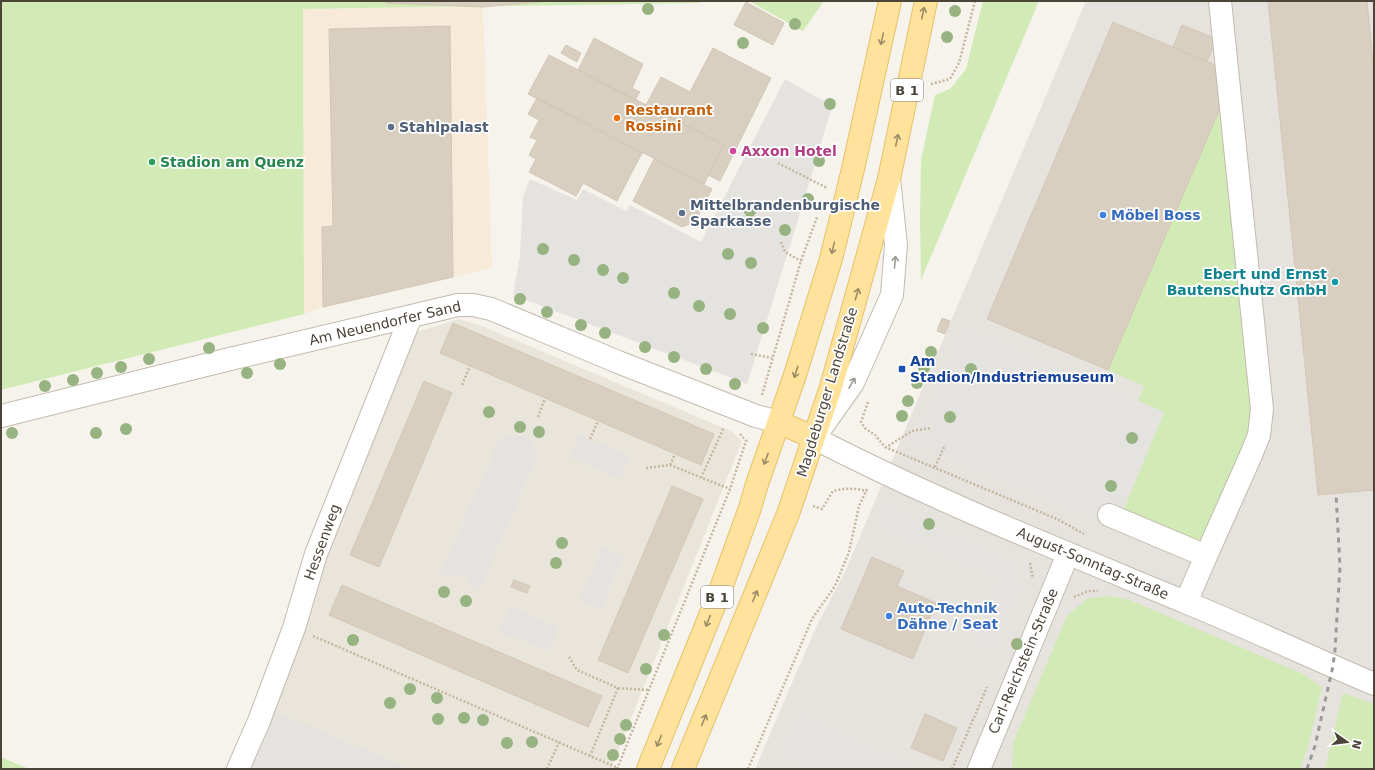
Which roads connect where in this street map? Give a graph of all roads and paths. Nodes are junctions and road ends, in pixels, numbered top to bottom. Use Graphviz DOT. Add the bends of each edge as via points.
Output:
graph roads {
  1 [pos="890,1"];
  2 [pos="926,1"];
  3 [pos="975,1"];
  4 [pos="1220,1"];
  5 [pos="909,81"];
  6 [pos="778,163"];
  7 [pos="889,178"];
  8 [pos="829,181"];
  9 [pos="819,210"];
  10 [pos="781,242"];
  11 [pos="801,261"];
  12 [pos="411,316"];
  13 [pos="751,354"];
  14 [pos="772,358"];
  15 [pos="470,366"];
  16 [pos="462,385"];
  17 [pos="545,398"];
  18 [pos="870,399"];
  19 [pos="1,416"];
  20 [pos="756,416"];
  21 [pos="538,417"];
  22 [pos="598,421"];
  23 [pos="779,422"];
  24 [pos="731,427"];
  25 [pos="931,428"];
  26 [pos="737,430"];
  27 [pos="814,438"];
  28 [pos="590,439"];
  29 [pos="746,441"];
  30 [pos="945,445"];
  31 [pos="885,447"];
  32 [pos="675,454"];
  33 [pos="670,465"];
  34 [pos="935,467"];
  35 [pos="646,468"];
  36 [pos="875,469"];
  37 [pos="701,478"];
  38 [pos="730,489"];
  39 [pos="866,490"];
  40 [pos="874,493"];
  41 [pos="1109,515"];
  42 [pos="1087,536"];
  43 [pos="1068,554"];
  44 [pos="1206,556"];
  45 [pos="1025,559"];
  46 [pos="1034,586"];
  47 [pos="1186,602"];
  48 [pos="294,628"];
  49 [pos="569,657"];
  50 [pos="989,682"];
  51 [pos="1374,684"];
  52 [pos="618,688"];
  53 [pos="649,690"];
  54 [pos="559,742"];
  55 [pos="590,756"];
  56 [pos="618,768"];
  57 [pos="238,769"];
  58 [pos="548,769"];
  59 [pos="648,769"];
  60 [pos="683,769"];
  61 [pos="748,769"];
  62 [pos="952,769"];
  63 [pos="979,769"];
  1 -- 23 [label="main road, B 1, one-way" via="831,259"];
  5 -- 2 [label="main road, Magdeburger Landstraße / B 1, one-way"];
  3 -- 5 [label="path" via="959,63 950,79 926,85"];
  4 -- 44 [label="street" via="1262,409 1259,435 1251,456"];
  7 -- 5 [label="main road, Magdeburger Landstraße / B 1, one-way"];
  6 -- 8 [label="path" via="827,188"];
  27 -- 7 [label="main road, Magdeburger Landstraße / B 1, one-way" via="831,387"];
  27 -- 7 [label="street, one-way" via="853,383 892,295 896,245"];
  9 -- 11 [label="path"];
  10 -- 11 [label="path" via="785,252"];
  11 -- 14 [label="path"];
  12 -- 19 [label="street, Am Neuendorfer Sand"];
  12 -- 20 [label="street, Am Neuendorfer Sand" via="458,305 491,309"];
  12 -- 48 [label="street, Hessenweg" via="316,554"];
  13 -- 14 [label="path"];
  14 -- 20 [label="path"];
  15 -- 16 [label="path"];
  17 -- 21 [label="path"];
  18 -- 31 [label="path" via="861,422"];
  20 -- 23 [label="street, Am Neuendorfer Sand"];
  20 -- 29 [label="path" via="752,436"];
  22 -- 28 [label="path"];
  23 -- 27 [label="main road"];
  23 -- 59 [label="main road, B 1, one-way" via="720,591"];
  24 -- 37 [label="path" via="725,424"];
  25 -- 31 [label="path" via="912,432"];
  26 -- 29 [label="path"];
  27 -- 36 [label="street, August-Sonntag-Straße"];
  60 -- 27 [label="main road, Magdeburger Landstraße / B 1, one-way" via="788,514"];
  29 -- 38 [label="path"];
  30 -- 34 [label="path"];
  31 -- 34 [label="path"];
  31 -- 36 [label="path"];
  32 -- 33 [label="path"];
  33 -- 35 [label="path"];
  33 -- 37 [label="path"];
  34 -- 42 [label="path" via="1057,519"];
  36 -- 39 [label="path"];
  36 -- 43 [label="street, August-Sonntag-Straße"];
  37 -- 38 [label="path"];
  38 -- 53 [label="path"];
  39 -- 40 [label="path"];
  39 -- 61 [label="path" via="859,506 849,552 835,586 812,619"];
  41 -- 44 [label="street"];
  43 -- 47 [label="street, August-Sonntag-Straße"];
  43 -- 63 [label="street, Carl-Reichstein-Straße"];
  44 -- 47 [label="street"];
  45 -- 46 [label="path" via="1031,563"];
  47 -- 51 [label="street, August-Sonntag-Straße"];
  48 -- 54 [label="path"];
  48 -- 57 [label="street, Hessenweg"];
  49 -- 52 [label="path" via="577,670"];
  50 -- 62 [label="path"];
  52 -- 53 [label="path"];
  52 -- 55 [label="path"];
  53 -- 56 [label="path"];
  54 -- 55 [label="path"];
  54 -- 58 [label="path"];
  55 -- 56 [label="path"];
}
